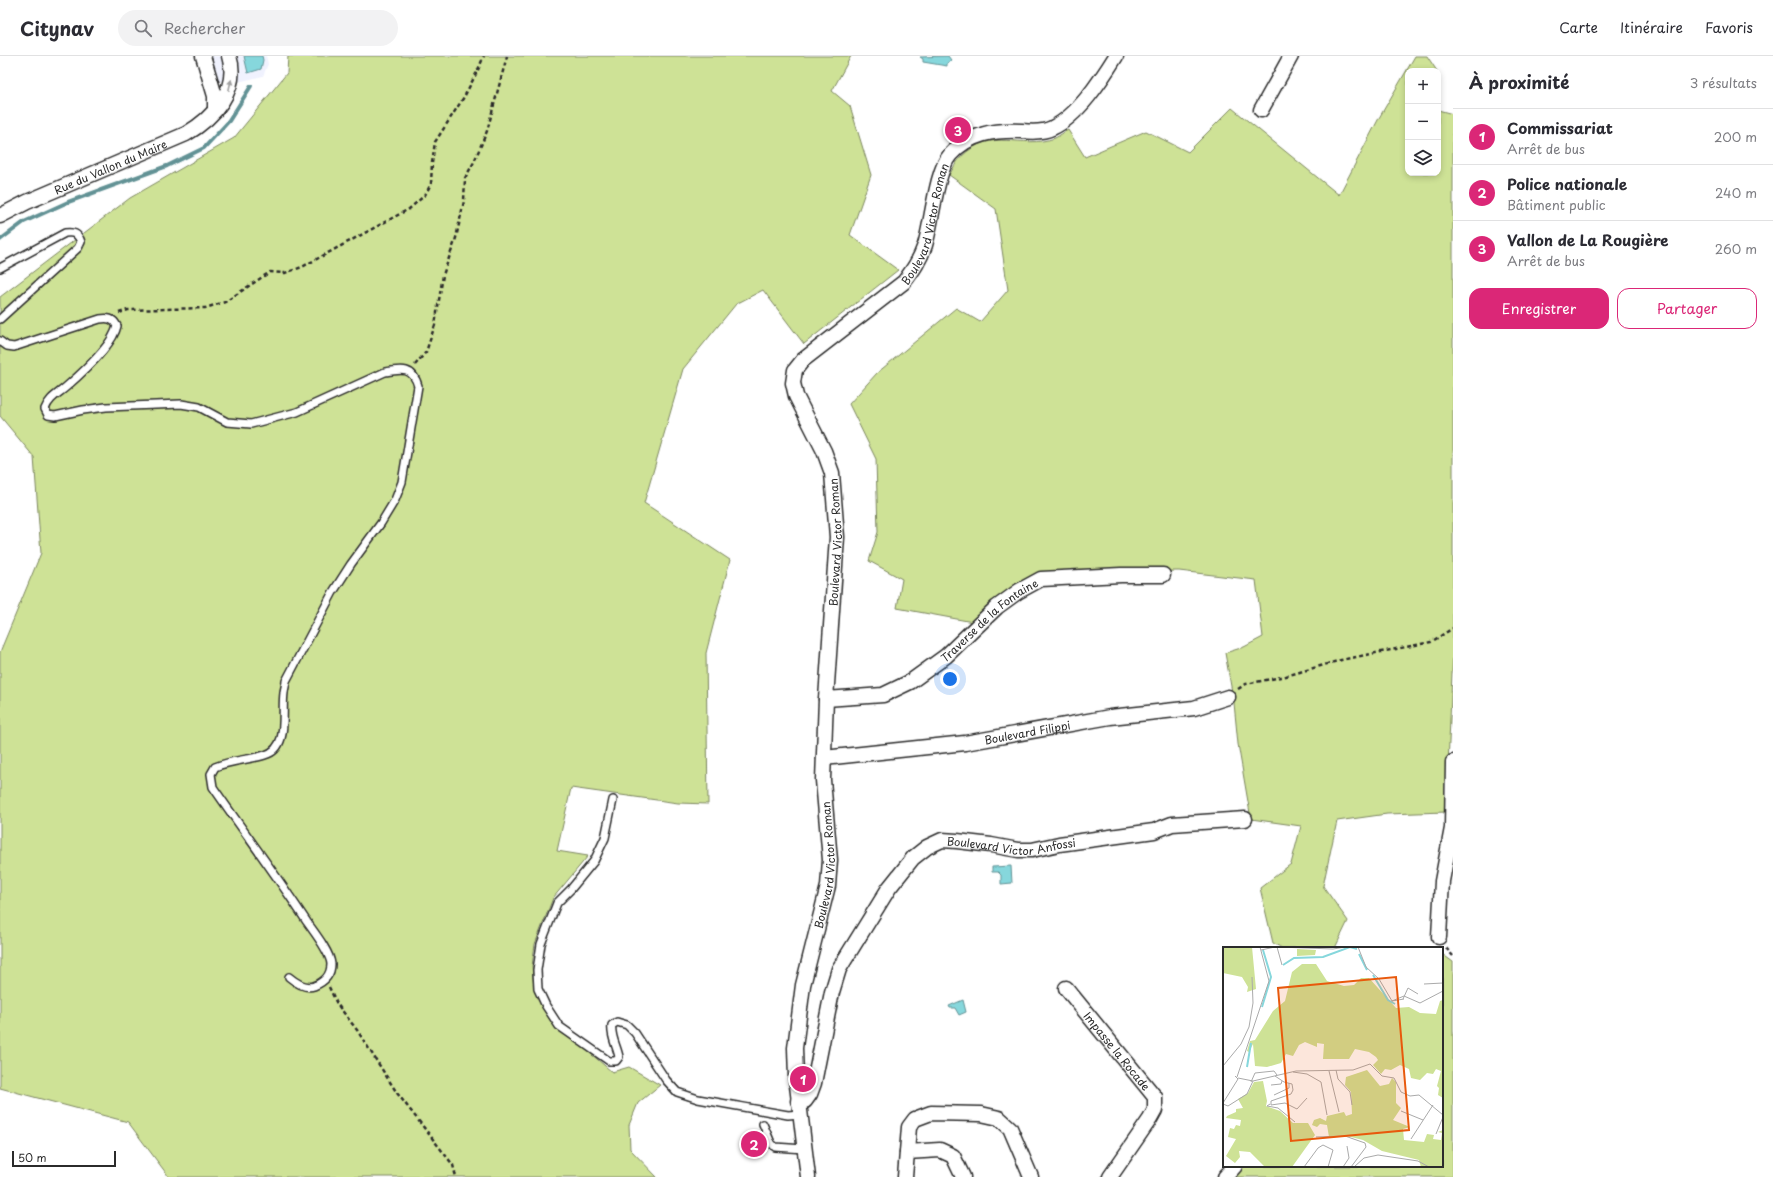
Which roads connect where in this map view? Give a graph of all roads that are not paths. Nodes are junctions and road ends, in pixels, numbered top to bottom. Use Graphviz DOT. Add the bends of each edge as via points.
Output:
graph roads {
  1 [pos="203,56"];
  2 [pos="229,56"];
  3 [pos="1116,56"];
  4 [pos="1291,56"];
  5 [pos="215,109"];
  6 [pos="1261,110"];
  7 [pos="0,216"];
  8 [pos="0,268"];
  9 [pos="0,319"];
  10 [pos="0,341"];
  11 [pos="1163,575"];
  12 [pos="1228,697"];
  13 [pos="826,699"];
  14 [pos="824,758"];
  15 [pos="1453,762"];
  16 [pos="613,800"];
  17 [pos="1245,819"];
  18 [pos="1440,937"];
  19 [pos="289,977"];
  20 [pos="1066,988"];
  21 [pos="799,1108"];
  22 [pos="763,1124"];
  23 [pos="804,1149"];
  24 [pos="907,1152"];
  25 [pos="1234,1167"];
  26 [pos="808,1177"];
  27 [pos="905,1177"];
  28 [pos="963,1177"];
  29 [pos="1031,1177"];
  30 [pos="1110,1177"];
  31 [pos="1226,1177"];
  1 -- 5 [label="street" via="215,96"];
  5 -- 2 [label="street, Rue du Vallon du Maire, one-way" via="227,96 231,82 232,65"];
  3 -- 13 [label="street, Boulevard Victor Roman" via="1102,78 1064,121 1050,129 1031,132 983,133 966,141 949,156 941,175 925,245 916,266 904,282 803,360 796,370 793,383 796,396 824,451 832,473 835,496 837,537"];
  4 -- 6 [label="street"];
  5 -- 7 [label="street, Rue du Vallon du Maire" via="202,124 186,134"];
  8 -- 9 [label="lane" via="65,233 73,232 79,236 81,242 78,248"];
  10 -- 19 [label="lane" via="14,347 108,318 114,321 117,326 112,340 48,402 45,409 48,415 55,416 106,407 181,404 199,407 227,422 251,424 297,412 386,372 400,370 415,377 418,386 402,482 388,512 332,592 286,681 280,743 275,751 222,764 215,767 211,774 213,786 322,945 331,963 330,973 324,982 311,987"];
  11 -- 13 [label="street, Traverse de la Fontaine" via="1042,579 1019,591 998,607 946,656 910,682 883,695"];
  12 -- 14 [label="street, Boulevard Filippi" via="1194,708 1110,717 965,743"];
  13 -- 14 [label="street, Boulevard Victor Roman"];
  14 -- 21 [label="street, Boulevard Victor Roman" via="823,780 830,860 828,886 803,984 798,1021 795,1048"];
  15 -- 18 [label="street" via="1452,828 1442,881"];
  16 -- 21 [label="lane" via="605,838 594,860 557,903 542,944 537,970 538,990 546,1006 559,1026 609,1061 616,1062 619,1057 611,1033 612,1025 617,1022 627,1025 677,1092 698,1099 788,1114"];
  17 -- 21 [label="street, Boulevard Victor Anfossi" via="1172,824 1154,830 1032,850 942,840 927,847 913,858 888,888 839,969 814,1083 810,1094"];
  20 -- 30 [label="street, Impasse la Rocade" via="1155,1097 1155,1110 1150,1119"];
  21 -- 23 [label="street, Boulevard Victor Roman"];
  22 -- 23 [label="lane" via="775,1147"];
  23 -- 26 [label="street, Boulevard Victor Roman"];
  24 -- 27 [label="street"];
  24 -- 28 [label="street" via="940,1150 953,1156"];
  24 -- 29 [label="street" via="909,1127 922,1115 981,1114 998,1118 1010,1128"];
  25 -- 31 [label="street"];
}
